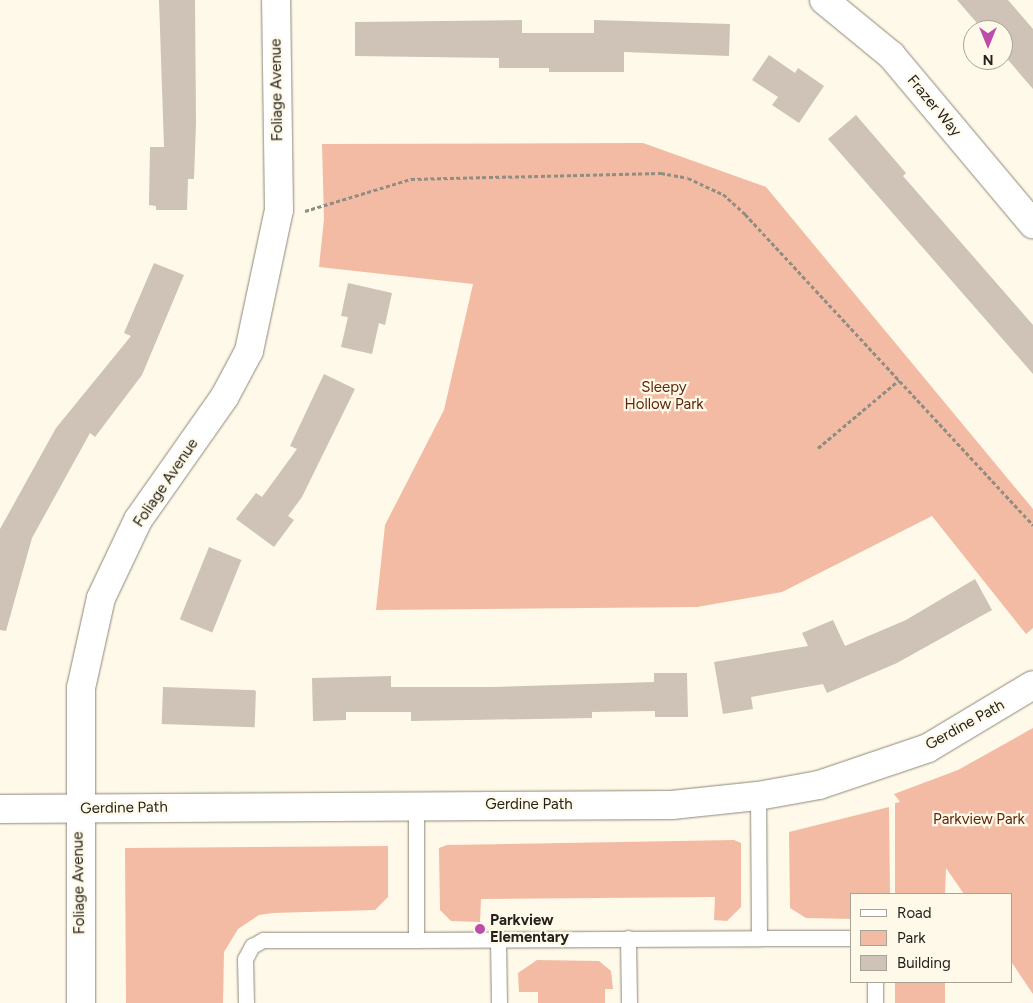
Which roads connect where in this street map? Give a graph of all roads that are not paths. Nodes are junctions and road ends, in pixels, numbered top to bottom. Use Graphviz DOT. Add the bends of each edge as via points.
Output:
graph roads {
  1 [pos="276,0"];
  2 [pos="824,0"];
  3 [pos="1033,224"];
  4 [pos="1033,685"];
  5 [pos="758,796"];
  6 [pos="416,805"];
  7 [pos="78,808"];
  8 [pos="0,809"];
  9 [pos="628,938"];
  10 [pos="759,938"];
  11 [pos="850,938"];
  12 [pos="416,940"];
  13 [pos="498,940"];
  14 [pos="875,983"];
  15 [pos="81,1003"];
  16 [pos="246,1003"];
  17 [pos="499,1003"];
  18 [pos="628,1003"];
  19 [pos="875,1003"];
  1 -- 7 [label="street, Foliage Avenue" via="279,210 249,351 225,396 138,520 101,598 81,688"];
  2 -- 3 [label="street, Frazer Way" via="891,55"];
  4 -- 5 [label="street, Gerdine Path" via="928,748 818,785"];
  5 -- 6 [label="street, Gerdine Path" via="672,805"];
  5 -- 10 [label="lane"];
  6 -- 7 [label="street, Gerdine Path"];
  6 -- 12 [label="lane"];
  7 -- 8 [label="street, Gerdine Path"];
  7 -- 15 [label="street, Foliage Avenue"];
  9 -- 10 [label="lane"];
  9 -- 13 [label="lane"];
  9 -- 18 [label="lane"];
  10 -- 11 [label="lane"];
  12 -- 13 [label="lane"];
  12 -- 16 [label="lane" via="264,940 252,946 245,959"];
  13 -- 17 [label="lane"];
  14 -- 19 [label="lane"];
}
